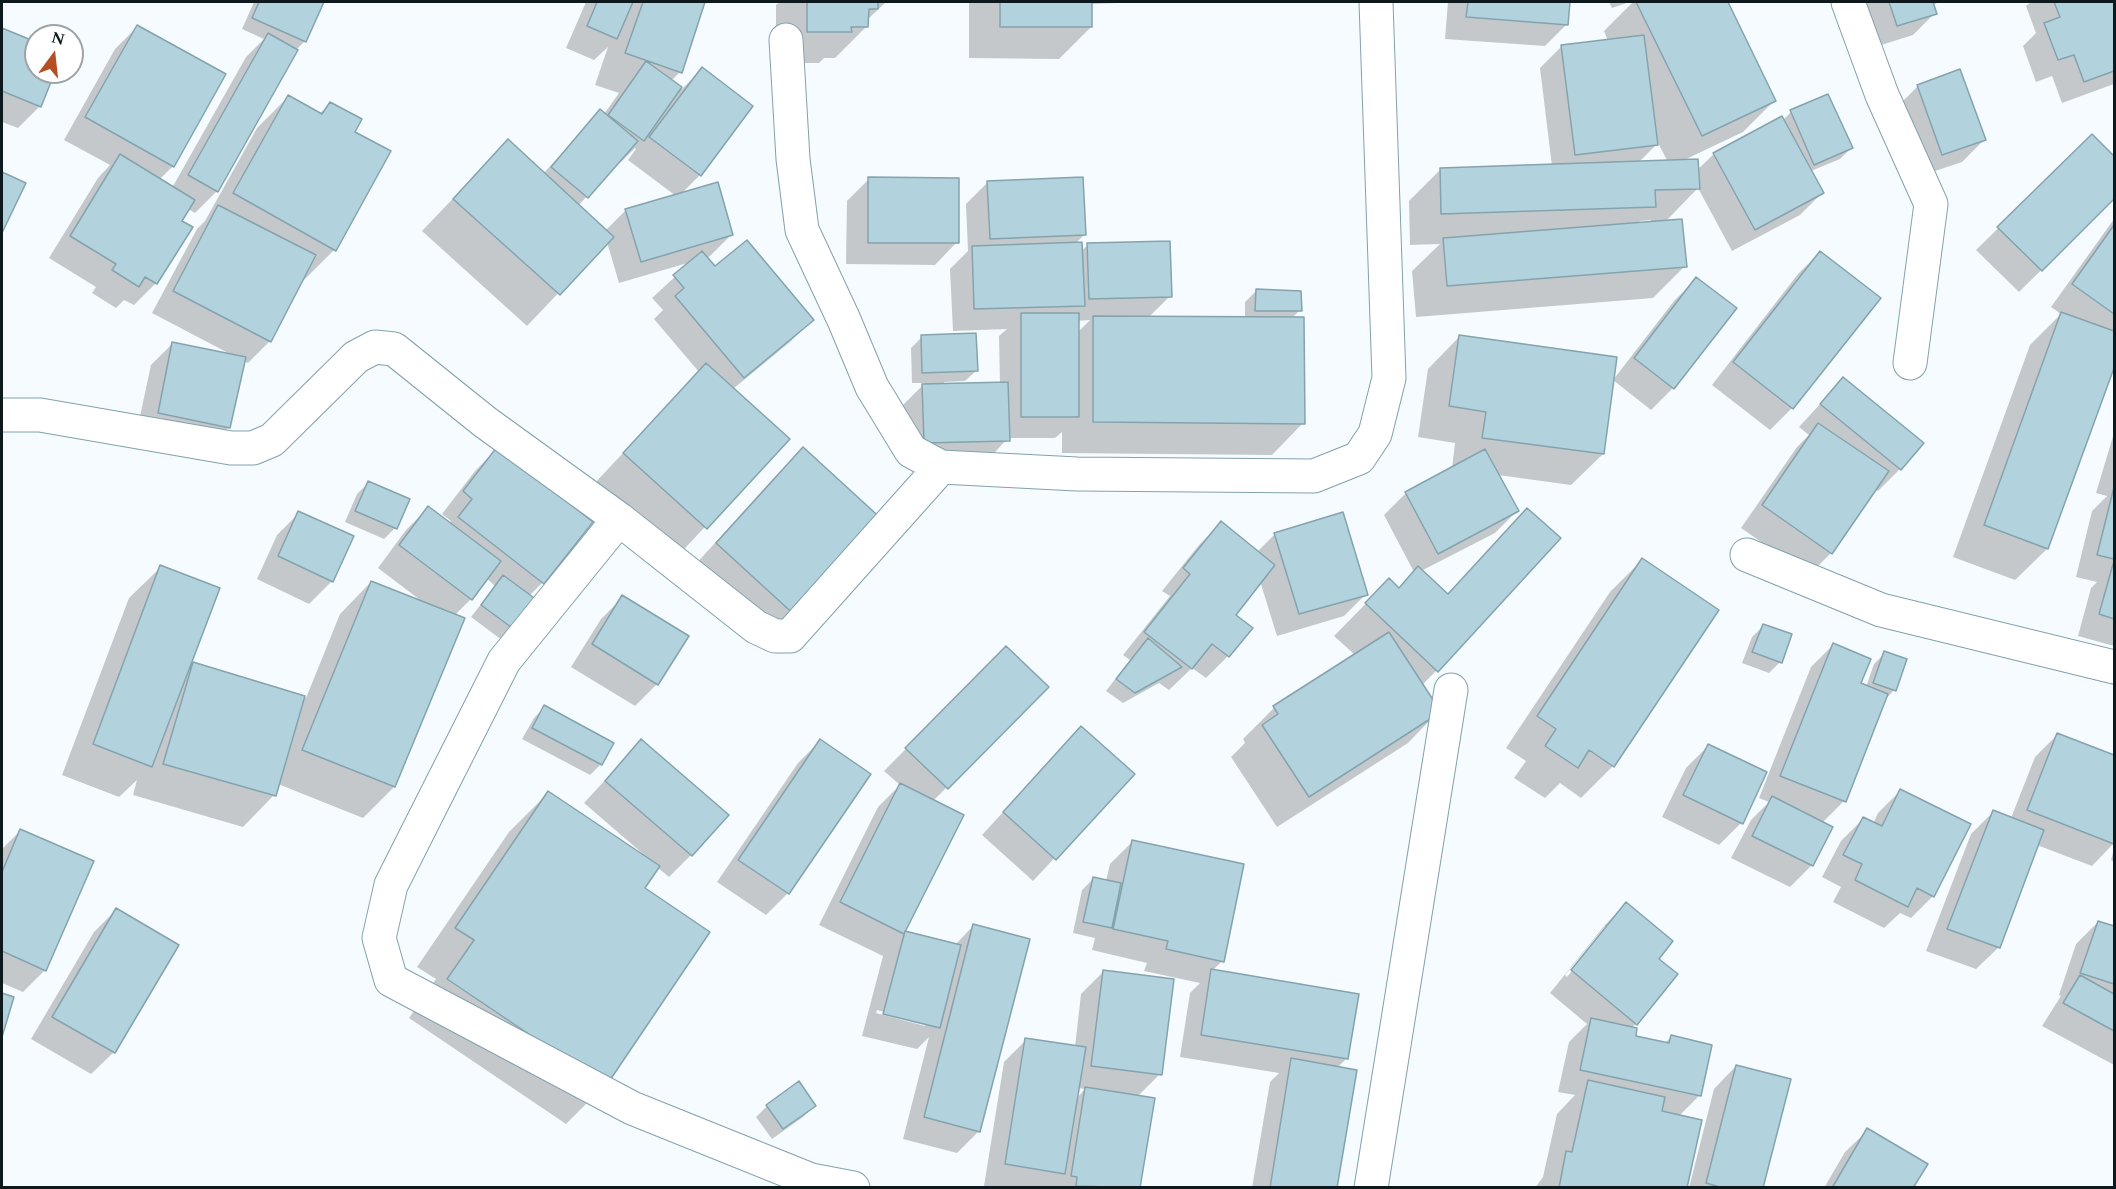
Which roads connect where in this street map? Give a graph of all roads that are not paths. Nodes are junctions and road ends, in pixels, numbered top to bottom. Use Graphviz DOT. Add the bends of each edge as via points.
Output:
graph roads {
  1 [pos="1376,2"];
  2 [pos="1848,2"];
  3 [pos="786,40"];
  4 [pos="1910,363"];
  5 [pos="2,415"];
  6 [pos="941,467"];
  7 [pos="619,519"];
  8 [pos="1747,555"];
  9 [pos="2115,667"];
  10 [pos="1450,690"];
  11 [pos="853,1188"];
  12 [pos="1371,1188"];
  1 -- 6 [label="street" via="1389,378 1375,434 1359,458 1314,476 1077,474"];
  2 -- 4 [label="street" via="1882,95 1931,204"];
  3 -- 6 [label="street" via="793,159 802,230 872,387 911,451"];
  5 -- 7 [label="street" via="40,415 231,448 253,448 272,440 356,357 375,347 394,349 485,422"];
  6 -- 7 [label="street" via="790,636 775,636 756,627"];
  7 -- 11 [label="street" via="504,662 391,885 379,938 391,980 632,1108 811,1180"];
  8 -- 9 [label="street" via="1881,610"];
  10 -- 12 [label="street"];
}
